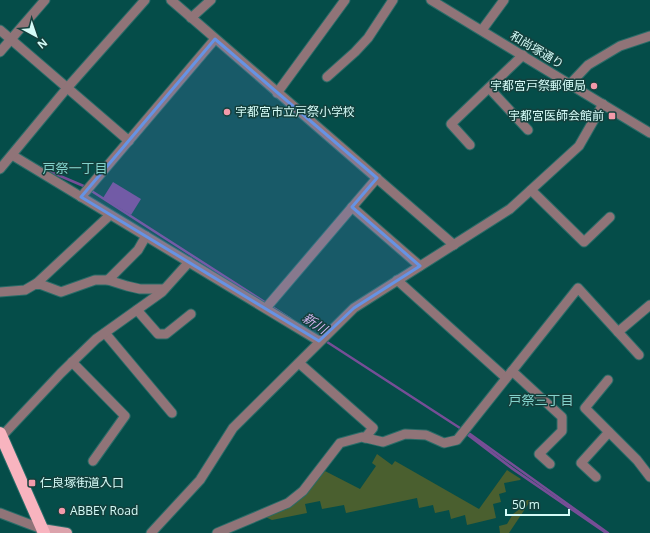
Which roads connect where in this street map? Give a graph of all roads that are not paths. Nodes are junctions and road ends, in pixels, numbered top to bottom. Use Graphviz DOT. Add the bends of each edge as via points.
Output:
graph roads {
  1 [pos="46,0"];
  2 [pos="145,0"];
  3 [pos="171,0"];
  4 [pos="211,0"];
  5 [pos="345,0"];
  6 [pos="392,0"];
  7 [pos="431,0"];
  8 [pos="504,0"];
  9 [pos="190,18"];
  10 [pos="0,30"];
  11 [pos="482,30"];
  12 [pos="650,36"];
  13 [pos="215,39"];
  14 [pos="11,40"];
  15 [pos="0,52"];
  16 [pos="523,55"];
  17 [pos="327,77"];
  18 [pos="570,84"];
  19 [pos="67,88"];
  20 [pos="489,88"];
  21 [pos="277,93"];
  22 [pos="603,104"];
  23 [pos="528,130"];
  24 [pos="650,133"];
  25 [pos="129,141"];
  26 [pos="470,145"];
  27 [pos="12,155"];
  28 [pos="0,168"];
  29 [pos="377,178"];
  30 [pos="531,190"];
  31 [pos="80,197"];
  32 [pos="352,207"];
  33 [pos="110,215"];
  34 [pos="610,217"];
  35 [pos="146,236"];
  36 [pos="454,245"];
  37 [pos="189,262"];
  38 [pos="420,266"];
  39 [pos="108,280"];
  40 [pos="397,280"];
  41 [pos="37,283"];
  42 [pos="164,289"];
  43 [pos="0,292"];
  44 [pos="650,305"];
  45 [pos="266,308"];
  46 [pos="137,310"];
  47 [pos="191,314"];
  48 [pos="618,332"];
  49 [pos="105,333"];
  50 [pos="319,341"];
  51 [pos="639,355"];
  52 [pos="72,362"];
  53 [pos="299,363"];
  54 [pos="512,370"];
  55 [pos="506,378"];
  56 [pos="608,380"];
  57 [pos="172,413"];
  58 [pos="609,432"];
  59 [pos="1,434"];
  60 [pos="365,438"];
  61 [pos="93,460"];
  62 [pos="550,464"];
  63 [pos="596,477"];
  64 [pos="650,477"];
  65 [pos="0,513"];
  66 [pos="42,532"];
  67 [pos="67,533"];
  68 [pos="151,533"];
  69 [pos="216,533"];
  1 -- 14 [label="street"];
  2 -- 19 [label="street"];
  3 -- 9 [label="street"];
  4 -- 9 [label="street"];
  5 -- 21 [label="street"];
  6 -- 17 [label="street" via="368,38"];
  7 -- 11 [label="street, 和尚塚通り"];
  8 -- 11 [label="street"];
  9 -- 13 [label="street"];
  10 -- 14 [label="street"];
  11 -- 16 [label="street, 和尚塚通り"];
  12 -- 18 [label="street" via="620,46 588,65"];
  13 -- 21 [label="street"];
  13 -- 25 [label="street"];
  14 -- 15 [label="street"];
  14 -- 19 [label="street"];
  16 -- 18 [label="street, 和尚塚通り"];
  16 -- 20 [label="street"];
  18 -- 22 [label="street, 和尚塚通り"];
  19 -- 25 [label="street"];
  19 -- 27 [label="street"];
  20 -- 23 [label="street"];
  20 -- 26 [label="street" via="451,124"];
  21 -- 29 [label="street"];
  22 -- 24 [label="street, 和尚塚通り"];
  22 -- 30 [label="street" via="578,146"];
  25 -- 31 [label="street"];
  27 -- 28 [label="street"];
  27 -- 31 [label="street"];
  29 -- 32 [label="street"];
  29 -- 36 [label="street"];
  30 -- 34 [label="street" via="584,242"];
  30 -- 36 [label="street" via="510,210"];
  31 -- 33 [label="street"];
  32 -- 38 [label="street"];
  32 -- 45 [label="street"];
  33 -- 35 [label="street"];
  33 -- 41 [label="street"];
  35 -- 37 [label="street"];
  35 -- 39 [label="street" via="138,250"];
  36 -- 38 [label="street"];
  37 -- 42 [label="street"];
  37 -- 45 [label="street"];
  38 -- 40 [label="street"];
  39 -- 41 [label="street" via="95,280 61,292"];
  39 -- 42 [label="street" via="140,289"];
  40 -- 50 [label="street" via="354,308"];
  40 -- 55 [label="street"];
  41 -- 43 [label="street" via="25,290"];
  42 -- 46 [label="street"];
  44 -- 48 [label="street"];
  45 -- 50 [label="street"];
  46 -- 47 [label="street" via="158,334 166,334"];
  46 -- 49 [label="street"];
  48 -- 51 [label="street"];
  48 -- 54 [label="street" via="578,288"];
  49 -- 52 [label="street"];
  49 -- 57 [label="street"];
  50 -- 53 [label="street"];
  52 -- 59 [label="street"];
  52 -- 61 [label="street" via="125,416"];
  53 -- 60 [label="street" via="373,428"];
  53 -- 68 [label="street" via="232,428 200,480"];
  54 -- 55 [label="street"];
  54 -- 62 [label="street" via="562,417 562,431 539,454"];
  55 -- 60 [label="street" via="457,440 444,442 426,435 405,434 383,442"];
  56 -- 58 [label="street" via="585,408"];
  58 -- 63 [label="street" via="581,463"];
  58 -- 64 [label="street"];
  59 -- 66 [label="highway"];
  60 -- 69 [label="street" via="340,443 303,491 288,503"];
  65 -- 66 [label="street"];
  66 -- 67 [label="main road"];
}
